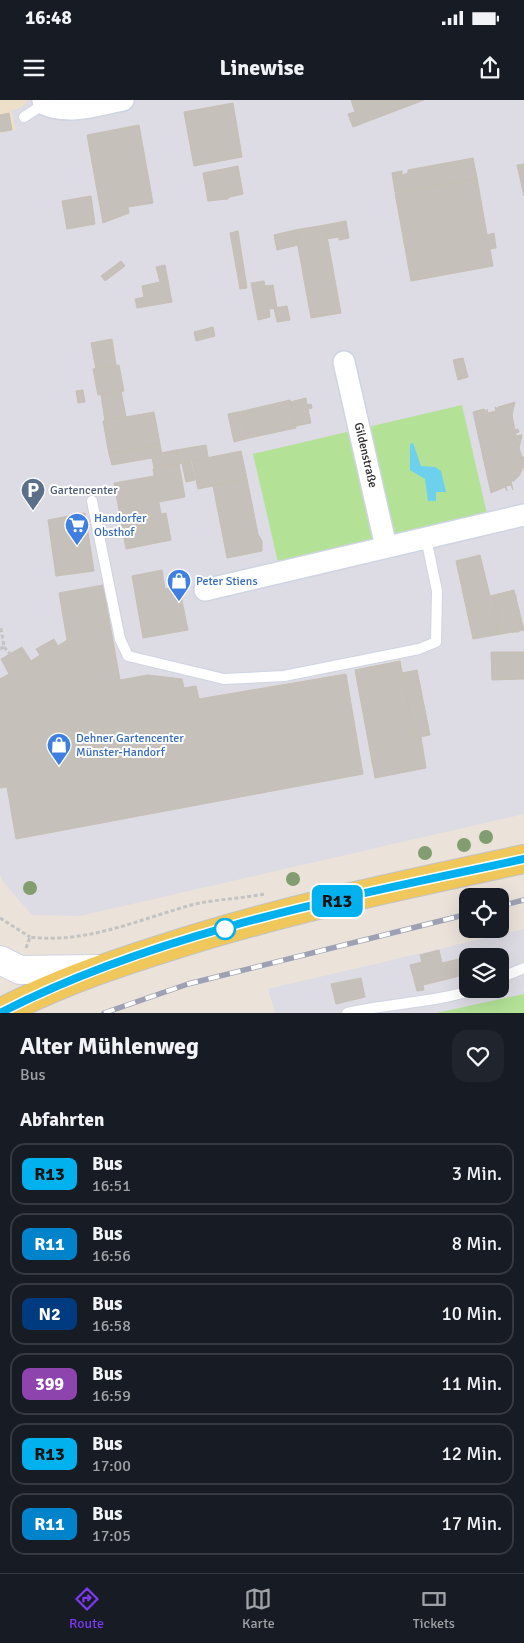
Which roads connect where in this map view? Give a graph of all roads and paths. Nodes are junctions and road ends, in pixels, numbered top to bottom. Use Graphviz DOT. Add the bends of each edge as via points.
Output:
graph roads {
  1 [pos="123,100"];
  2 [pos="44,102"];
  3 [pos="24,116"];
  4 [pos="344,362"];
  5 [pos="92,501"];
  6 [pos="524,516"];
  7 [pos="426,538"];
  8 [pos="386,547"];
  9 [pos="205,590"];
  10 [pos="1,628"];
  11 [pos="4,647"];
  12 [pos="0,649"];
  13 [pos="10,654"];
  14 [pos="524,860"];
  15 [pos="0,918"];
  16 [pos="30,937"];
  17 [pos="0,960"];
  18 [pos="99,968"];
  19 [pos="524,968"];
  20 [pos="509,974"];
  21 [pos="459,993"];
  22 [pos="0,1012"];
  23 [pos="347,1013"];
  1 -- 2 [label="street" via="74,109 54,109"];
  2 -- 3 [label="lane"];
  4 -- 8 [label="street, Gildenstraße"];
  5 -- 7 [label="lane" via="120,639 128,656 224,679 284,676 419,649 436,642 437,591"];
  6 -- 7 [label="street"];
  7 -- 8 [label="street"];
  8 -- 9 [label="street"];
  10 -- 11 [label="path"];
  11 -- 12 [label="path"];
  11 -- 13 [label="path"];
  14 -- 18 [label="main road" via="371,892 226,928"];
  15 -- 16 [label="path"];
  17 -- 18 [label="street" via="20,970"];
  18 -- 22 [label="main road"];
  19 -- 20 [label="lane"];
  21 -- 23 [label="lane"];
}
